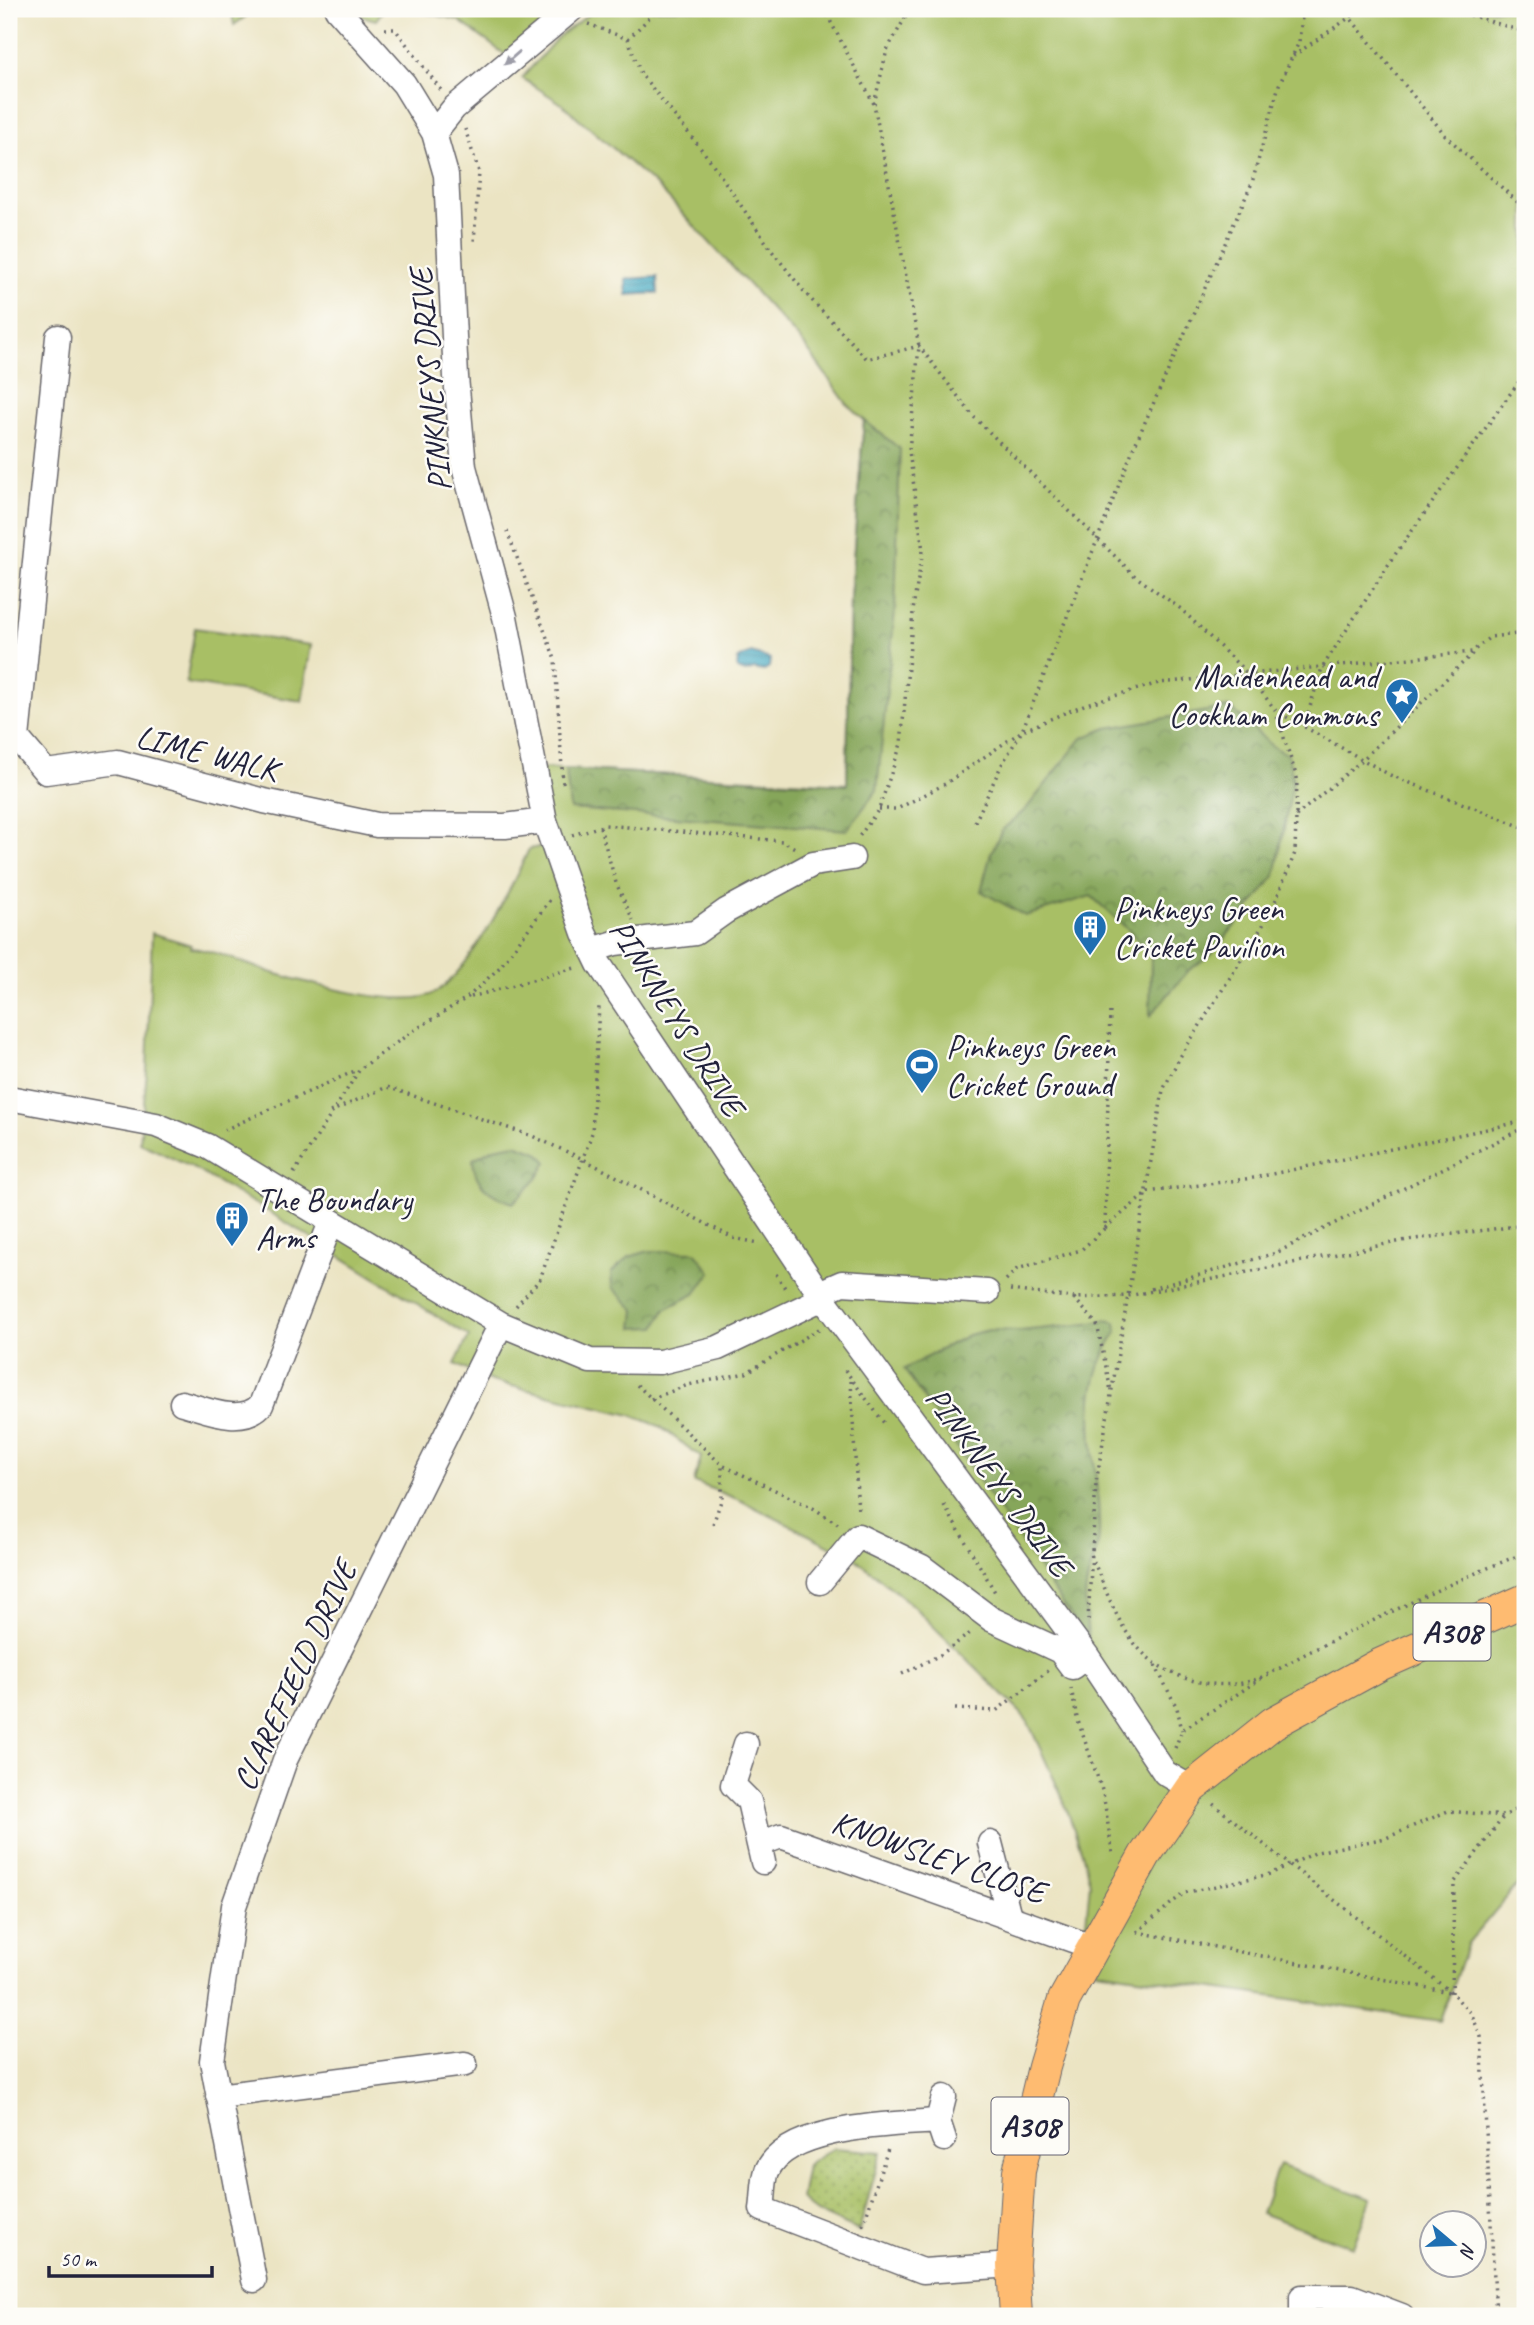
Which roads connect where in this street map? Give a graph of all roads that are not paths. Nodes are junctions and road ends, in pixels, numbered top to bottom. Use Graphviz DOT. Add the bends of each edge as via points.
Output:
graph roads {
  1 [pos="337,9"];
  2 [pos="559,10"];
  3 [pos="363,20"];
  4 [pos="434,133"];
  5 [pos="58,337"];
  6 [pos="545,821"];
  7 [pos="853,851"];
  8 [pos="590,957"];
  9 [pos="9,1098"];
  10 [pos="331,1222"];
  11 [pos="987,1292"];
  12 [pos="821,1295"];
  13 [pos="501,1324"];
  14 [pos="182,1404"];
  15 [pos="820,1582"];
  16 [pos="1525,1600"];
  17 [pos="1074,1661"];
  18 [pos="746,1744"];
  19 [pos="1178,1780"];
  20 [pos="990,1843"];
  21 [pos="1009,1916"];
  22 [pos="1099,1939"];
  23 [pos="465,2064"];
  24 [pos="218,2096"];
  25 [pos="942,2119"];
  26 [pos="1013,2265"];
  27 [pos="254,2280"];
  28 [pos="1016,2316"];
  29 [pos="1303,2316"];
  30 [pos="1402,2316"];
  1 -- 3 [label="street, PINKNEYS DRIVE"];
  2 -- 4 [label="street, one-way" via="454,108"];
  3 -- 4 [label="street, PINKNEYS DRIVE"];
  4 -- 6 [label="street, PINKNEYS DRIVE" via="446,175 464,467 505,617"];
  5 -- 6 [label="street, LIME WALK" via="17,738 46,772 118,762 377,825 505,827"];
  6 -- 8 [label="street, PINKNEYS DRIVE"];
  7 -- 8 [label="street" via="813,864 695,933 615,943"];
  8 -- 12 [label="street, PINKNEYS DRIVE"];
  9 -- 10 [label="street" via="156,1125 207,1146"];
  10 -- 13 [label="street"];
  10 -- 14 [label="street" via="261,1405 247,1414 231,1415"];
  11 -- 12 [label="street" via="842,1283"];
  12 -- 13 [label="street" via="718,1348 660,1362 590,1361"];
  12 -- 17 [label="street, PINKNEYS DRIVE"];
  13 -- 24 [label="street, CLAREFIELD DRIVE" via="285,1760 234,1906 212,2061"];
  15 -- 17 [label="street" via="858,1536 922,1567 991,1619"];
  16 -- 19 [label="main road, A308" via="1380,1665"];
  17 -- 19 [label="street, PINKNEYS DRIVE"];
  18 -- 21 [label="street, KNOWSLEY CLOSE" via="733,1785 749,1801 762,1853 781,1836"];
  19 -- 22 [label="main road, A308" via="1145,1855"];
  20 -- 21 [label="street"];
  21 -- 22 [label="street, KNOWSLEY CLOSE"];
  22 -- 26 [label="main road, A308" via="1064,2000 1044,2067 1019,2171"];
  23 -- 24 [label="street"];
  24 -- 27 [label="street, CLAREFIELD DRIVE"];
  25 -- 26 [label="street" via="852,2127 791,2144 768,2170 762,2209 923,2271"];
  26 -- 28 [label="main road, A308"];
  29 -- 30 [label="street" via="1302,2297 1352,2297"];
}
